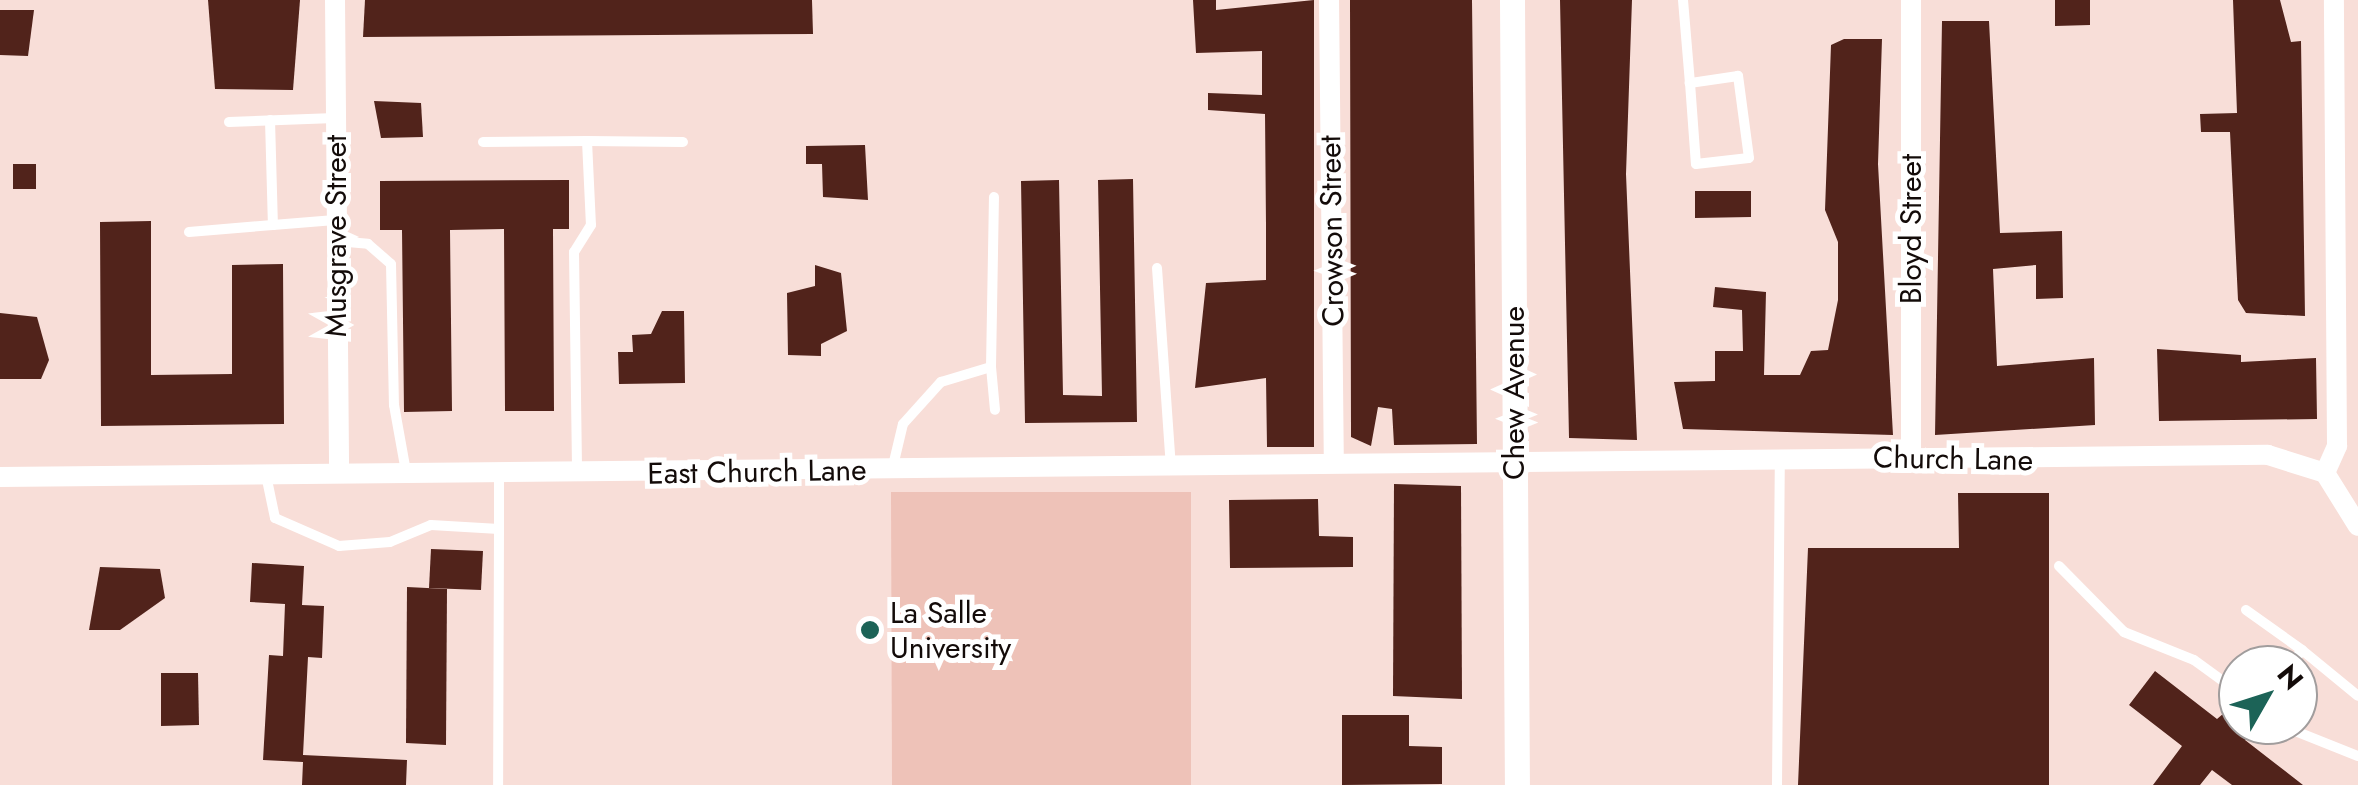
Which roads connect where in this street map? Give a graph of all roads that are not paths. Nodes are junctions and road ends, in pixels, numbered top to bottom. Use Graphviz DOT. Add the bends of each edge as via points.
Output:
graph roads {
  1 [pos="335,0"];
  2 [pos="1329,0"];
  3 [pos="1512,0"];
  4 [pos="1682,0"];
  5 [pos="1911,0"];
  6 [pos="2334,0"];
  7 [pos="1690,83"];
  8 [pos="335,118"];
  9 [pos="270,120"];
  10 [pos="230,122"];
  11 [pos="586,141"];
  12 [pos="483,142"];
  13 [pos="682,142"];
  14 [pos="994,198"];
  15 [pos="273,225"];
  16 [pos="335,230"];
  17 [pos="189,232"];
  18 [pos="1157,268"];
  19 [pos="991,367"];
  20 [pos="995,410"];
  21 [pos="1911,458"];
  22 [pos="1780,459"];
  23 [pos="1334,462"];
  24 [pos="1514,465"];
  25 [pos="1172,469"];
  26 [pos="892,471"];
  27 [pos="339,472"];
  28 [pos="406,472"];
  29 [pos="2325,473"];
  30 [pos="266,474"];
  31 [pos="577,474"];
  32 [pos="498,475"];
  33 [pos="0,477"];
  34 [pos="2358,526"];
  35 [pos="499,529"];
  36 [pos="2059,566"];
  37 [pos="2246,610"];
  38 [pos="2295,645"];
  39 [pos="2318,663"];
  40 [pos="2218,677"];
  41 [pos="2358,696"];
  42 [pos="2318,740"];
  43 [pos="2358,756"];
  44 [pos="498,785"];
  45 [pos="1517,785"];
  46 [pos="1777,785"];
  1 -- 8 [label="street, Musgrave Street"];
  2 -- 23 [label="street, Crowson Street"];
  3 -- 24 [label="street, Chew Avenue"];
  4 -- 7 [label="lane"];
  5 -- 21 [label="street, Bloyd Street"];
  6 -- 29 [label="street" via="2337,446"];
  7 -- 7 [label="lane" via="1696,164 1749,158 1738,76"];
  8 -- 9 [label="lane"];
  8 -- 16 [label="street, Musgrave Street"];
  9 -- 10 [label="lane"];
  9 -- 15 [label="lane"];
  11 -- 12 [label="lane"];
  11 -- 13 [label="lane"];
  11 -- 31 [label="lane" via="591,225 574,252"];
  14 -- 19 [label="lane"];
  15 -- 16 [label="lane"];
  15 -- 17 [label="lane"];
  16 -- 27 [label="street, Musgrave Street"];
  16 -- 28 [label="lane" via="368,244 391,264 394,405"];
  18 -- 25 [label="lane"];
  19 -- 20 [label="lane"];
  19 -- 26 [label="lane" via="941,382 903,424"];
  21 -- 22 [label="street, Church Lane"];
  21 -- 29 [label="street, Church Lane" via="2268,455"];
  22 -- 24 [label="street, Church Lane"];
  22 -- 46 [label="lane"];
  23 -- 24 [label="street, East Church Lane"];
  23 -- 25 [label="street, East Church Lane"];
  24 -- 45 [label="street, Chew Avenue"];
  25 -- 26 [label="street, East Church Lane"];
  26 -- 31 [label="street, East Church Lane"];
  27 -- 28 [label="street, East Church Lane"];
  27 -- 30 [label="street, East Church Lane"];
  28 -- 32 [label="street, East Church Lane"];
  29 -- 34 [label="street"];
  30 -- 33 [label="street, East Church Lane"];
  30 -- 35 [label="lane" via="275,518 340,546 390,542 431,525"];
  31 -- 32 [label="street, East Church Lane"];
  32 -- 35 [label="lane"];
  35 -- 44 [label="lane"];
  36 -- 40 [label="lane" via="2124,632 2194,660"];
  37 -- 38 [label="lane"];
  39 -- 41 [label="lane"];
  42 -- 43 [label="lane"];
}
